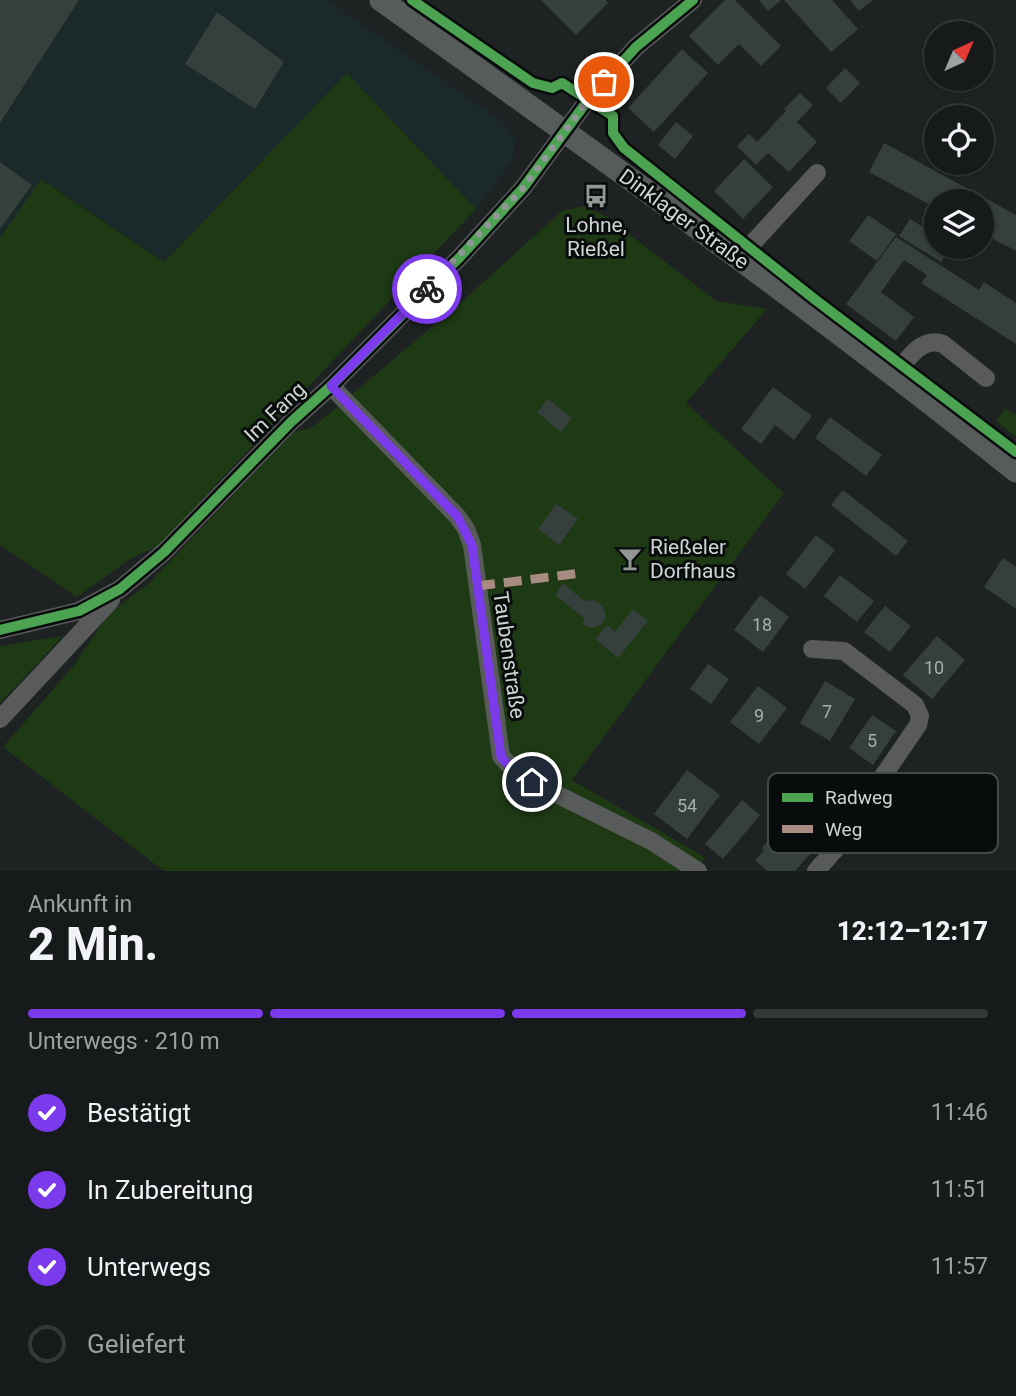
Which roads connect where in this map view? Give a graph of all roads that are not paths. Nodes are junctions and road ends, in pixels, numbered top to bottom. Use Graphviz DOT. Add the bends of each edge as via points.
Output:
graph roads {
  1 [pos="381,0"];
  2 [pos="693,0"];
  3 [pos="565,131"];
  4 [pos="817,173"];
  5 [pos="738,259"];
  6 [pos="896,375"];
  7 [pos="986,378"];
  8 [pos="331,386"];
  9 [pos="1016,471"];
  10 [pos="120,590"];
  11 [pos="0,630"];
  12 [pos="812,649"];
  13 [pos="0,719"];
  14 [pos="885,773"];
  15 [pos="832,853"];
  16 [pos="698,871"];
  17 [pos="816,871"];
  1 -- 3 [label="main road, Dinklager Straße"];
  2 -- 3 [label="street, Im Fang" via="636,47"];
  3 -- 5 [label="main road, Dinklager Straße"];
  3 -- 8 [label="street, Im Fang" via="514,198 460,257"];
  4 -- 5 [label="street"];
  5 -- 6 [label="main road, Dinklager Straße"];
  6 -- 7 [label="street" via="917,349 935,341"];
  6 -- 9 [label="main road, Dinklager Straße"];
  8 -- 10 [label="street, Im Fang"];
  8 -- 16 [label="street, Taubenstraße" via="466,529 472,545 501,757 518,775 630,830"];
  10 -- 11 [label="street, Im Fang" via="79,611"];
  10 -- 13 [label="street"];
  12 -- 14 [label="street" via="844,651 915,705 918,725"];
  15 -- 17 [label="street"];
}
